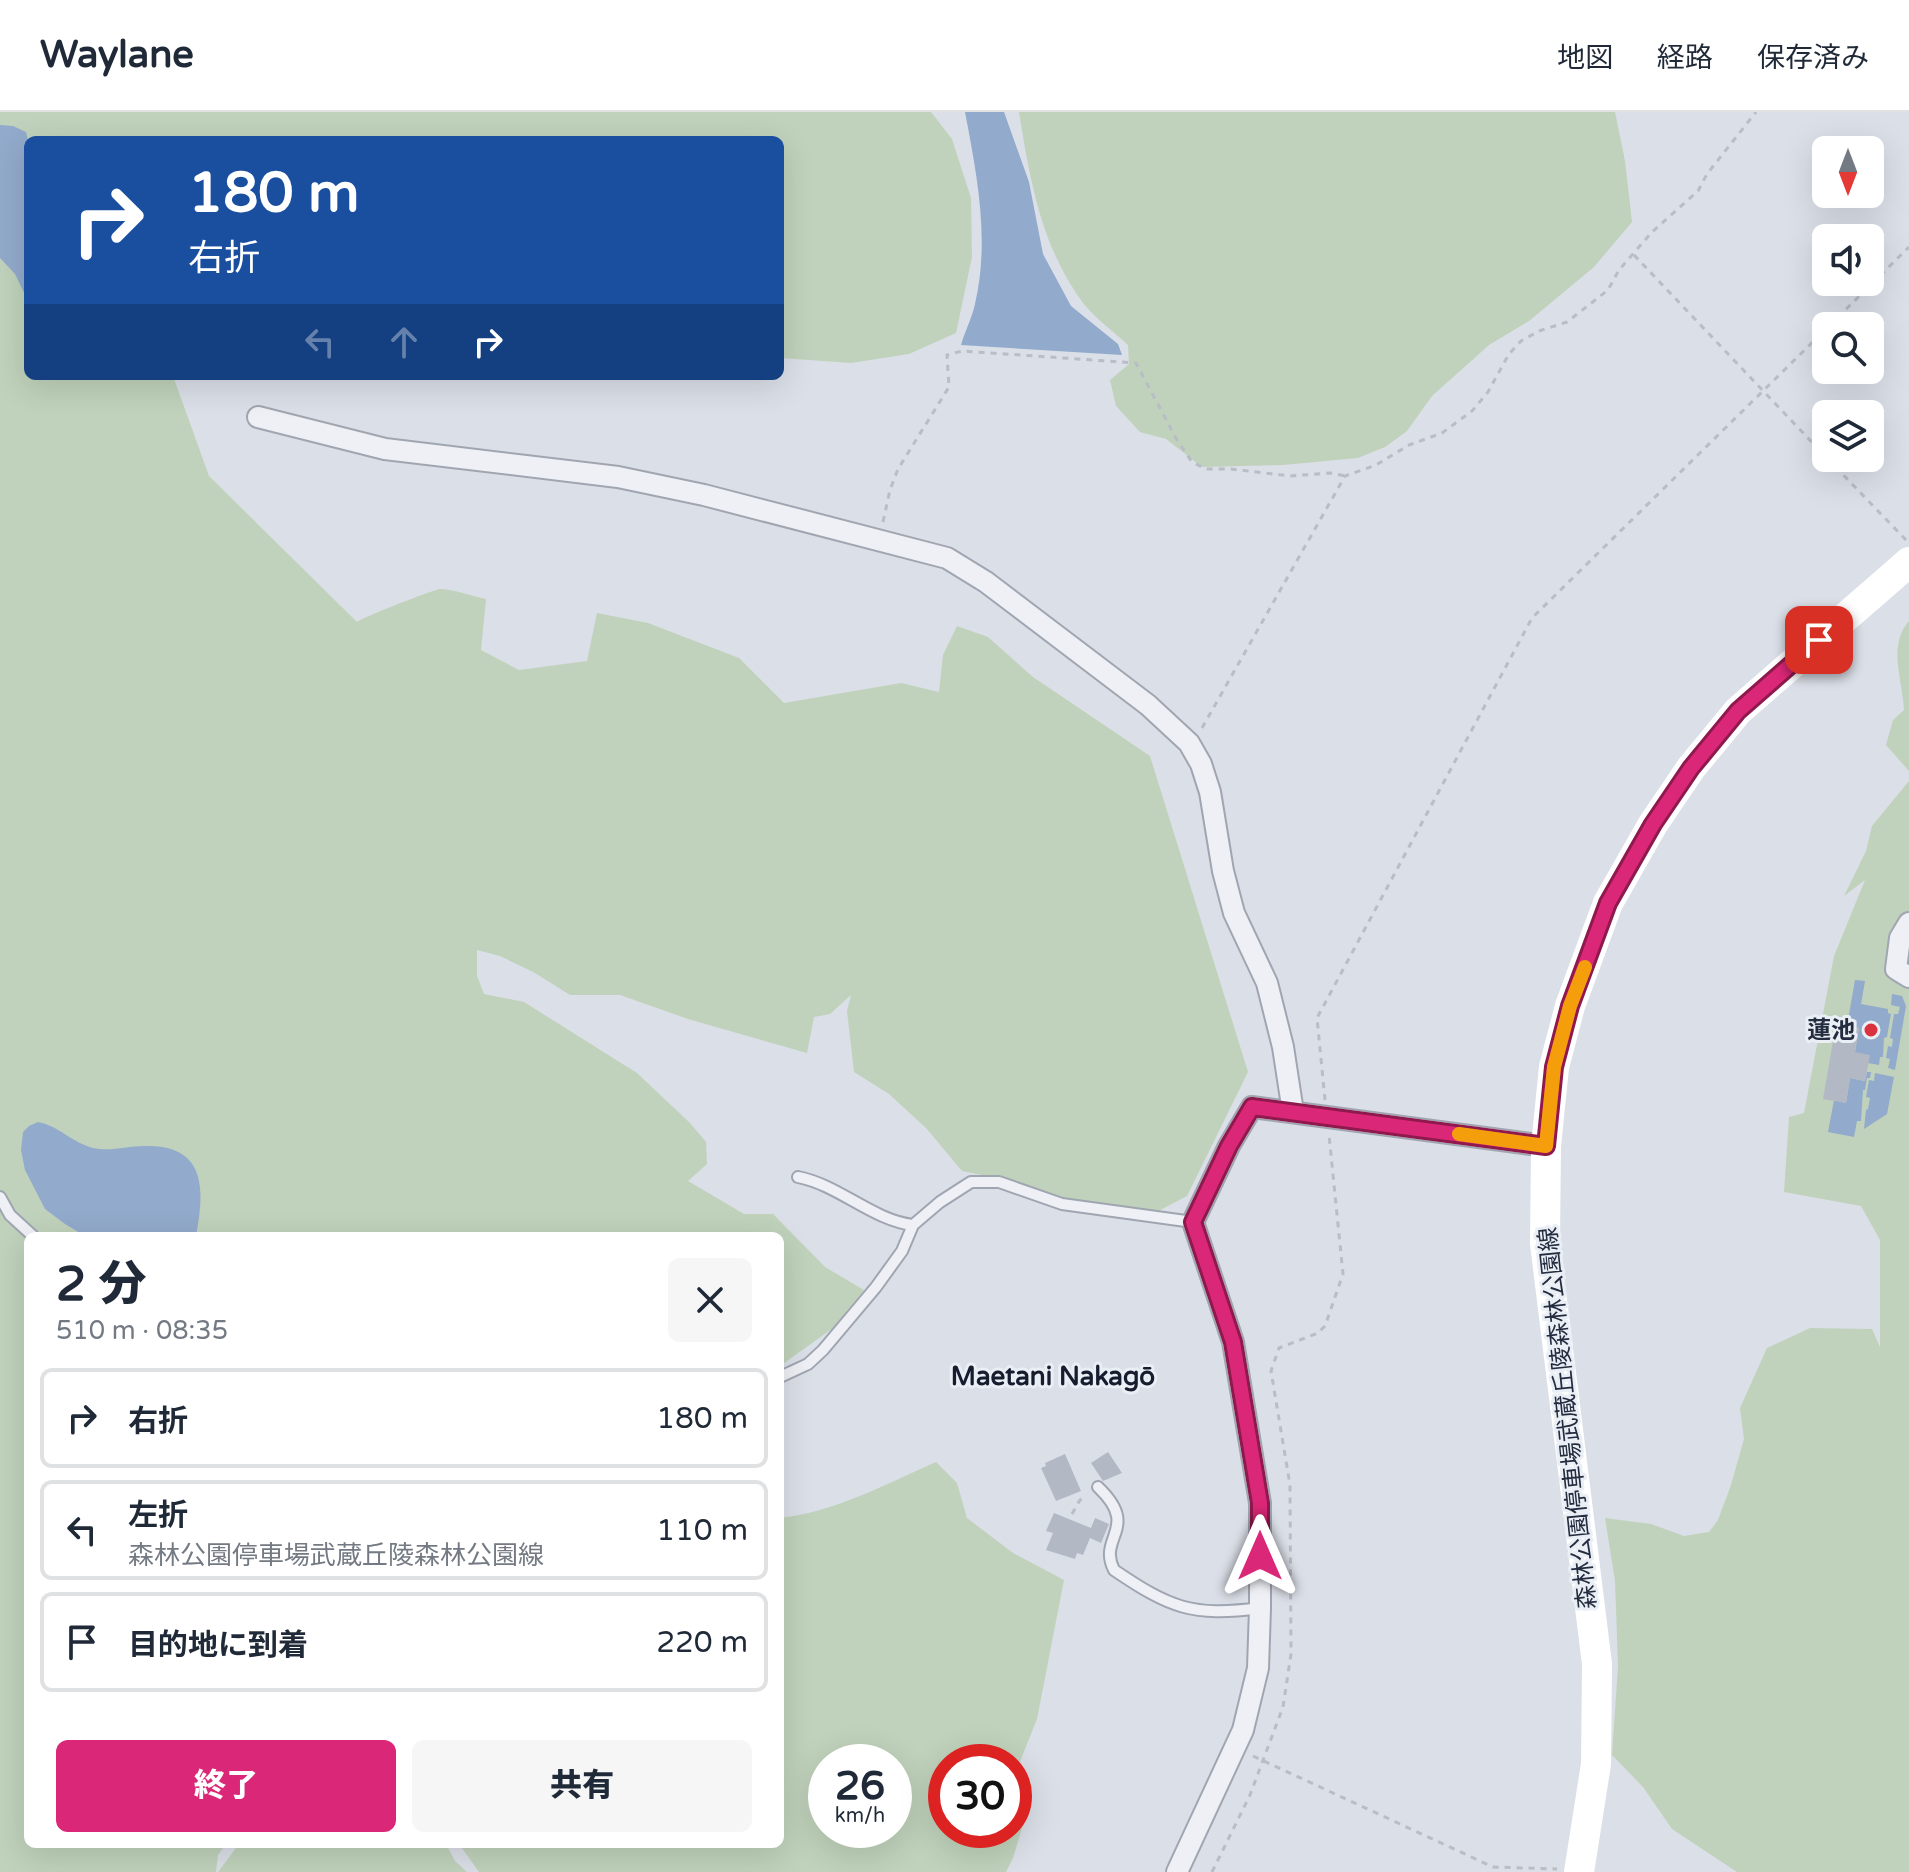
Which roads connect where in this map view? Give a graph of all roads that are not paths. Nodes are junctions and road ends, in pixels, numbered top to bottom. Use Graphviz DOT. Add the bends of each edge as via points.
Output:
graph roads {
  1 [pos="258,417"];
  2 [pos="1909,562"];
  3 [pos="1909,923"];
  4 [pos="1909,977"];
  5 [pos="1293,1112"];
  6 [pos="1546,1146"];
  7 [pos="798,1177"];
  8 [pos="0,1197"];
  9 [pos="1193,1222"];
  10 [pos="913,1225"];
  11 [pos="29,1232"];
  12 [pos="784,1375"];
  13 [pos="1098,1487"];
  14 [pos="1260,1608"];
  15 [pos="1570,1871"];
  16 [pos="1177,1872"];
  1 -- 5 [label="street" via="385,449 618,477 704,495 947,558 986,582 1148,705 1189,743 1210,792 1234,913 1267,983"];
  2 -- 6 [label="main road, 森林公園停車場武蔵丘陵森林公園線" via="1738,711 1653,824 1608,903 1570,1006 1554,1067"];
  3 -- 4 [label="street" via="1900,938 1896,969"];
  5 -- 6 [label="street"];
  5 -- 9 [label="street" via="1252,1107"];
  6 -- 15 [label="main road, 森林公園停車場武蔵丘陵森林公園線" via="1545,1244 1597,1664 1596,1764"];
  7 -- 10 [label="lane" via="819,1181 898,1223"];
  8 -- 11 [label="lane"];
  9 -- 10 [label="lane" via="1062,1204 1019,1187 984,1181 960,1188"];
  9 -- 14 [label="street" via="1236,1356 1260,1503"];
  10 -- 12 [label="lane" via="902,1251 823,1350"];
  13 -- 14 [label="lane" via="1119,1520 1108,1549 1114,1570 1176,1606 1210,1611"];
  14 -- 16 [label="street" via="1258,1668 1243,1730"];
}
